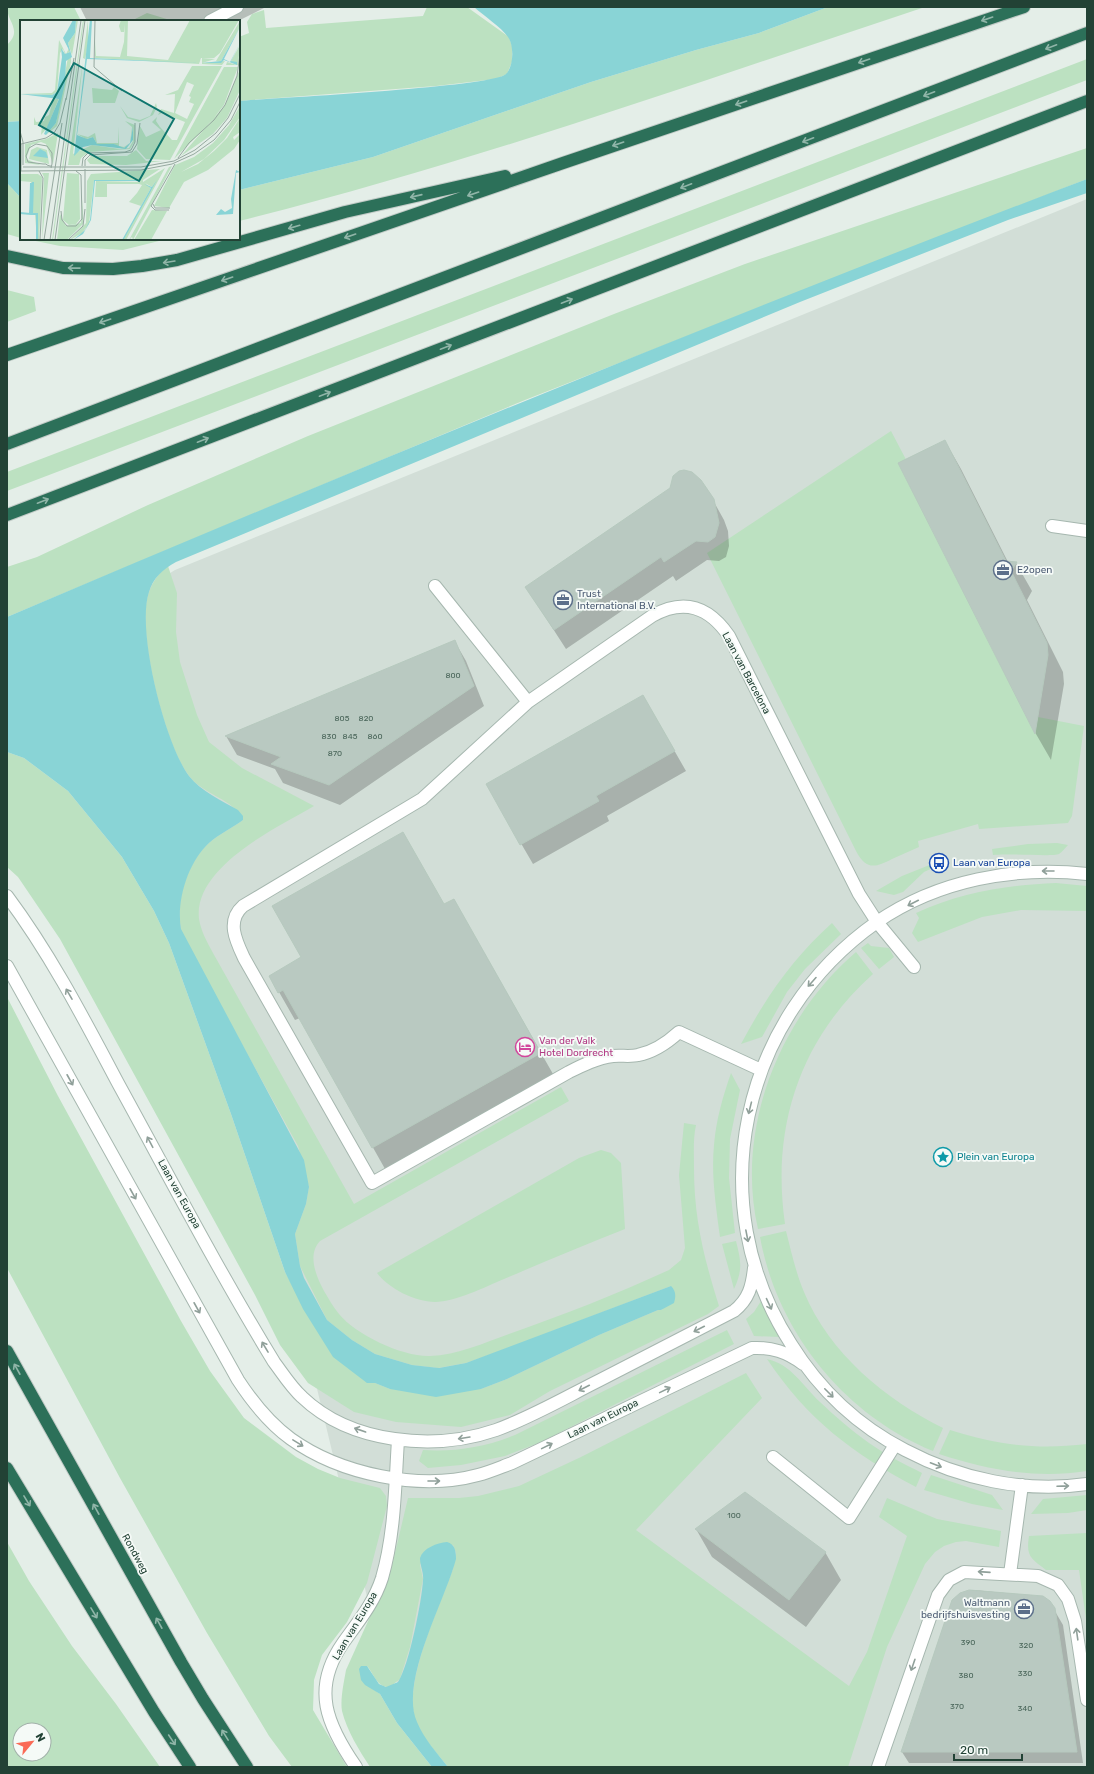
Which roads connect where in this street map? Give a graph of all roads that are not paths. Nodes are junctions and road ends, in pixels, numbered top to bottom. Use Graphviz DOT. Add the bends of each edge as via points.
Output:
graph roads {
  1 [pos="237,7"];
  2 [pos="1024,7"];
  3 [pos="212,20"];
  4 [pos="1087,33"];
  5 [pos="1087,101"];
  6 [pos="563,163"];
  7 [pos="7,256"];
  8 [pos="7,355"];
  9 [pos="7,444"];
  10 [pos="7,515"];
  11 [pos="1052,526"];
  12 [pos="1087,531"];
  13 [pos="435,586"];
  14 [pos="528,702"];
  15 [pos="1087,874"];
  16 [pos="7,896"];
  17 [pos="877,922"];
  18 [pos="7,966"];
  19 [pos="914,967"];
  20 [pos="761,1070"];
  21 [pos="754,1268"];
  22 [pos="7,1350"];
  23 [pos="803,1364"];
  24 [pos="398,1440"];
  25 [pos="895,1445"];
  26 [pos="773,1457"];
  27 [pos="7,1468"];
  28 [pos="395,1478"];
  29 [pos="1087,1484"];
  30 [pos="1022,1485"];
  31 [pos="1010,1574"];
  32 [pos="1087,1700"];
  33 [pos="190,1767"];
  34 [pos="247,1767"];
  35 [pos="356,1767"];
  36 [pos="878,1767"];
  1 -- 3 [label="street"];
  2 -- 6 [label="highway, one-way"];
  4 -- 9 [label="highway, one-way"];
  10 -- 5 [label="highway, one-way"];
  6 -- 7 [label="highway, one-way" via="345,212 177,260 113,269 63,268"];
  6 -- 8 [label="highway, one-way"];
  11 -- 12 [label="street"];
  13 -- 14 [label="street"];
  14 -- 17 [label="street, Laan van Barcelona" via="661,611 680,606 701,610 709,615 718,621 729,636 860,894"];
  14 -- 20 [label="street, Laan van Barcelona" via="422,799 243,906 233,920 234,933 244,958 372,1183 569,1072 597,1060 649,1052 679,1032"];
  15 -- 17 [label="street, Laan van Europa, one-way" via="1034,871 978,879 920,899"];
  24 -- 16 [label="street, Laan van Europa, one-way" via="340,1422 321,1412 290,1384 259,1338 61,979"];
  17 -- 19 [label="street, Laan van Barcelona"];
  17 -- 20 [label="street, Laan van Europa, one-way" via="843,950 803,993 782,1025"];
  18 -- 28 [label="street, Laan van Europa, one-way" via="251,1400 274,1425 306,1448 341,1464"];
  20 -- 21 [label="street, Laan van Europa, one-way" via="750,1107 741,1172 743,1213"];
  21 -- 23 [label="street, Laan van Europa, one-way" via="778,1326"];
  21 -- 24 [label="street, Laan van Europa, one-way" via="750,1291 741,1306 734,1311 536,1413 495,1430 472,1436 436,1442"];
  34 -- 22 [label="highway, Rondweg, one-way" via="185,1668"];
  23 -- 25 [label="street, Laan van Europa, one-way" via="847,1411"];
  28 -- 23 [label="street, Laan van Europa, one-way" via="438,1481 477,1476 495,1470 752,1348 773,1348"];
  24 -- 28 [label="street, Laan van Europa"];
  25 -- 26 [label="street" via="849,1518"];
  25 -- 30 [label="street, Laan van Europa, one-way" via="951,1471"];
  27 -- 33 [label="highway, one-way"];
  28 -- 35 [label="street, Laan van Europa" via="391,1538 381,1579 364,1615 334,1659 325,1686 326,1709 330,1723"];
  30 -- 29 [label="street, Laan van Europa, one-way" via="1045,1487"];
  30 -- 31 [label="street"];
  32 -- 31 [label="street, one-way" via="1075,1621 1068,1599 1058,1585 1044,1578"];
  31 -- 36 [label="street, one-way" via="964,1572 956,1575 943,1587 933,1606"];
}
